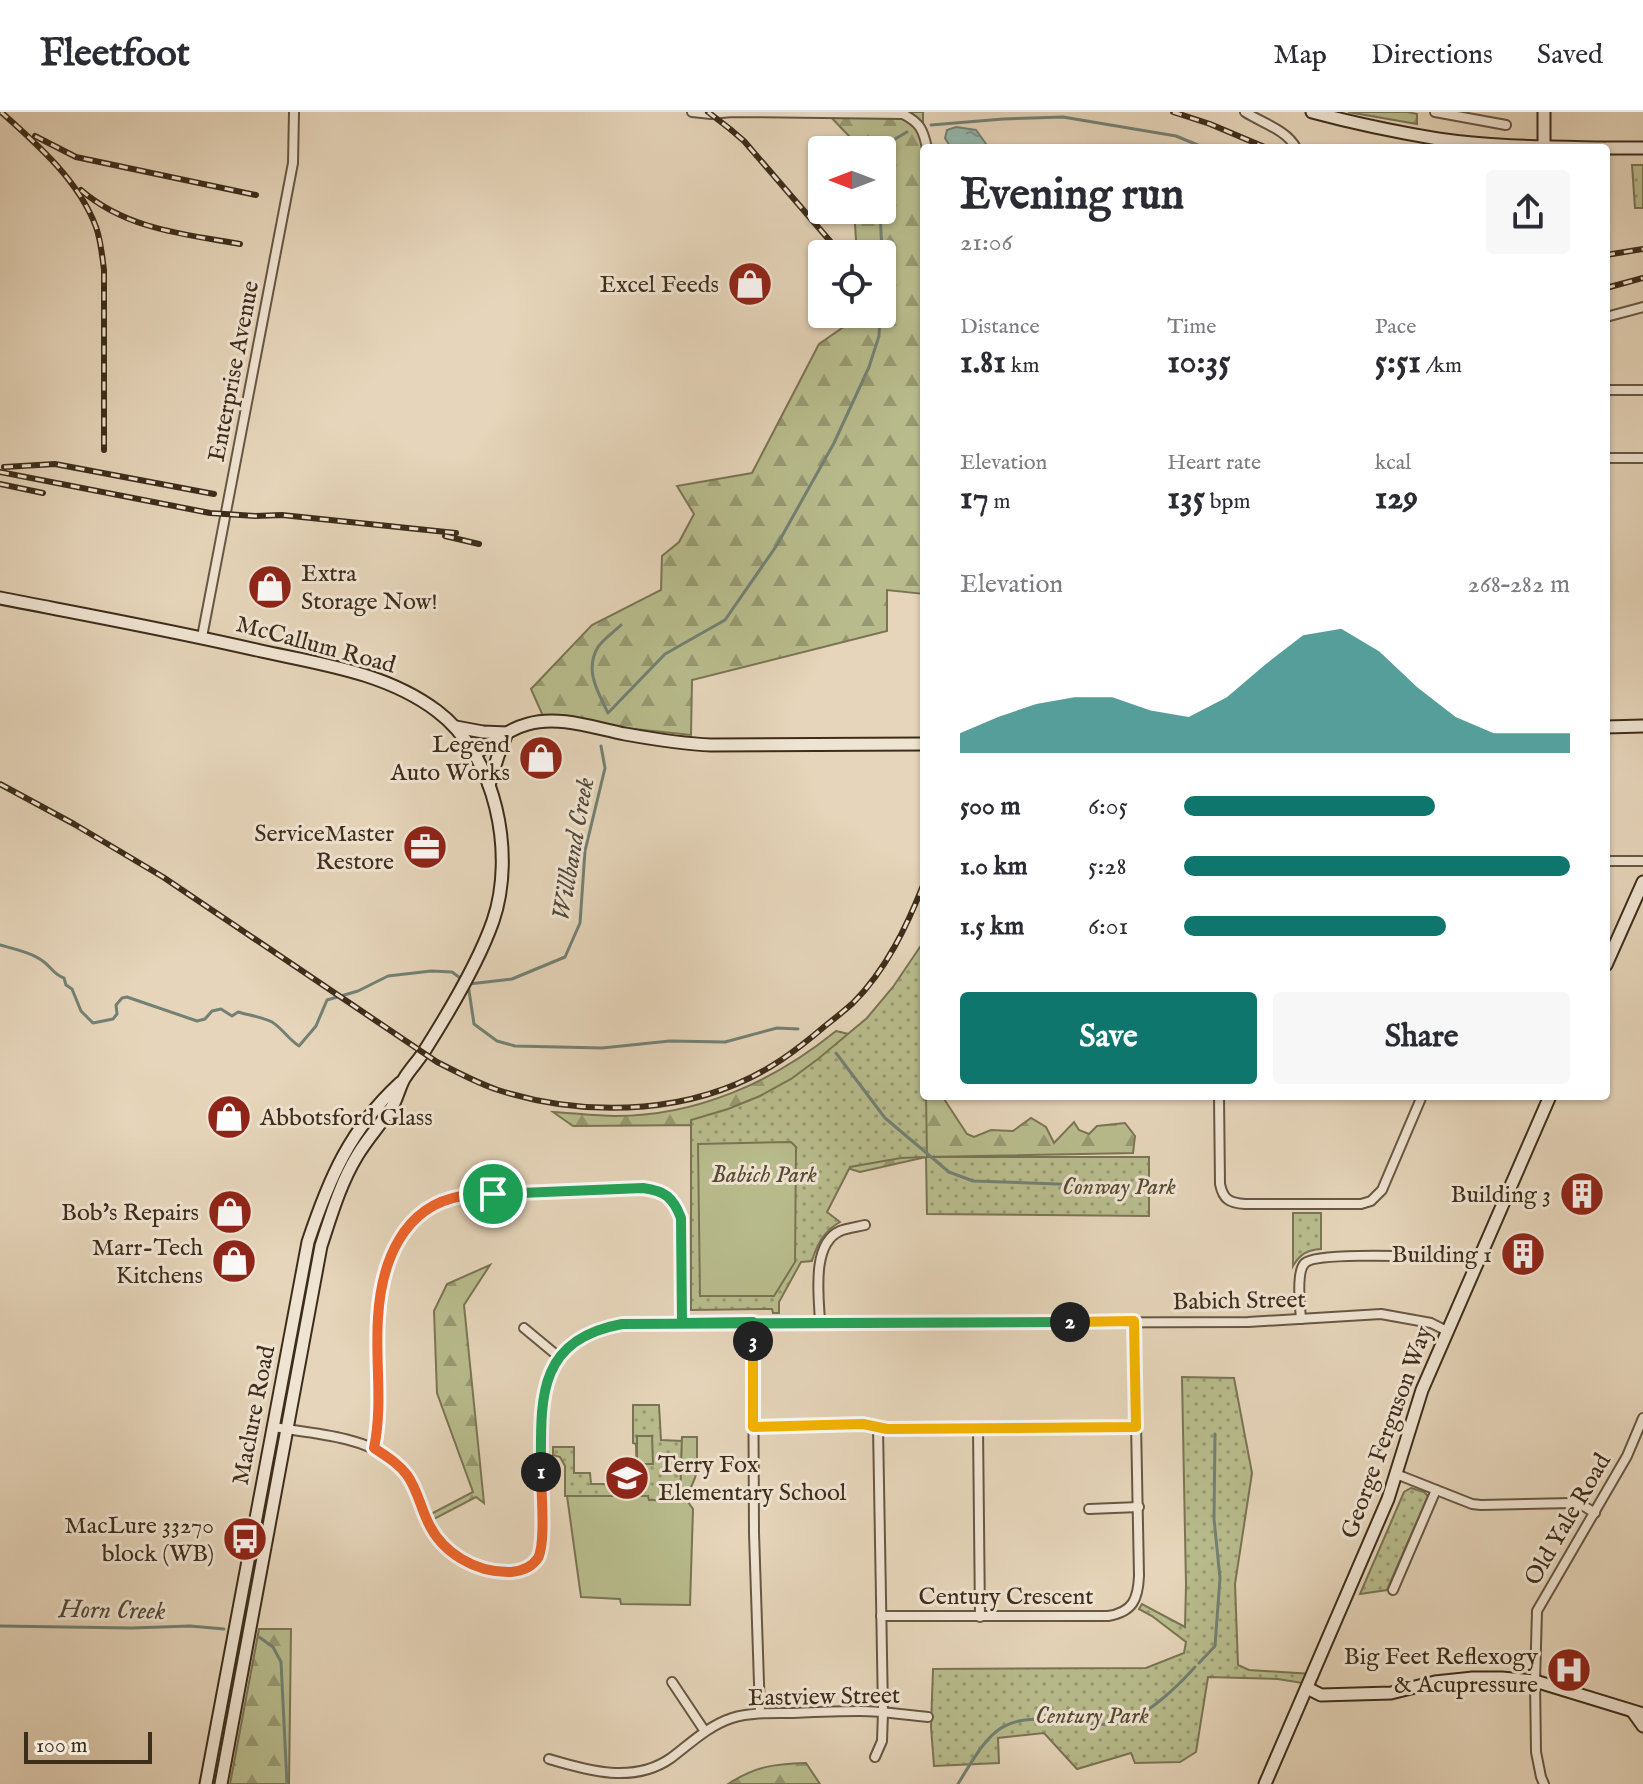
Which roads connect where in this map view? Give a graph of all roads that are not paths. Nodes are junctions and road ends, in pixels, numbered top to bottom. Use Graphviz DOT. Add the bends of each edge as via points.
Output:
graph roads {
  1 [pos="294,112"];
  2 [pos="692,112"];
  3 [pos="1245,112"];
  4 [pos="1312,112"];
  5 [pos="1435,112"];
  6 [pos="1544,112"];
  7 [pos="1506,125"];
  8 [pos="926,144"];
  9 [pos="1295,144"];
  10 [pos="1505,144"];
  11 [pos="1544,144"];
  12 [pos="1610,148"];
  13 [pos="1643,148"];
  14 [pos="1643,307"];
  15 [pos="1610,316"];
  16 [pos="1610,390"];
  17 [pos="1643,390"];
  18 [pos="1610,458"];
  19 [pos="1643,458"];
  20 [pos="0,598"];
  21 [pos="202,637"];
  22 [pos="1643,726"];
  23 [pos="456,727"];
  24 [pos="1610,727"];
  25 [pos="508,733"];
  26 [pos="920,744"];
  27 [pos="474,754"];
  28 [pos="489,786"];
  29 [pos="1610,861"];
  30 [pos="1643,861"];
  31 [pos="1643,882"];
  32 [pos="1610,956"];
  33 [pos="404,1080"];
  34 [pos="1219,1100"];
  35 [pos="1420,1100"];
  36 [pos="1548,1100"];
  37 [pos="865,1225"];
  38 [pos="1418,1257"];
  39 [pos="1301,1319"];
  40 [pos="1134,1321"];
  41 [pos="753,1322"];
  42 [pos="820,1322"];
  43 [pos="682,1323"];
  44 [pos="524,1328"];
  45 [pos="1447,1331"];
  46 [pos="559,1357"];
  47 [pos="1643,1418"];
  48 [pos="273,1427"];
  49 [pos="753,1427"];
  50 [pos="878,1427"];
  51 [pos="1136,1427"];
  52 [pos="978,1428"];
  53 [pos="287,1429"];
  54 [pos="374,1448"];
  55 [pos="1396,1474"];
  56 [pos="1436,1490"];
  57 [pos="1139,1507"];
  58 [pos="1089,1509"];
  59 [pos="1595,1513"];
  60 [pos="1393,1590"];
  61 [pos="881,1616"];
  62 [pos="980,1617"];
  63 [pos="1535,1681"];
  64 [pos="672,1682"];
  65 [pos="1307,1688"];
  66 [pos="1640,1710"];
  67 [pos="883,1712"];
  68 [pos="760,1713"];
  69 [pos="928,1717"];
  70 [pos="1643,1726"];
  71 [pos="704,1730"];
  72 [pos="875,1757"];
  73 [pos="549,1759"];
  74 [pos="206,1784"];
  75 [pos="221,1784"];
  76 [pos="1265,1784"];
  77 [pos="1544,1784"];
  1 -- 21 [label="street, Enterprise Avenue" via="293,163"];
  2 -- 8 [label="street" via="903,114 917,121"];
  3 -- 9 [label="street"];
  4 -- 10 [label="main road" via="1440,139"];
  5 -- 7 [label="street"];
  6 -- 11 [label="main road"];
  12 -- 13 [label="main road"];
  14 -- 15 [label="street"];
  16 -- 17 [label="street"];
  18 -- 19 [label="street"];
  20 -- 21 [label="main road, McCallum Road"];
  21 -- 23 [label="main road, McCallum Road" via="378,679"];
  22 -- 24 [label="main road"];
  23 -- 25 [label="main road"];
  23 -- 27 [label="main road, McCallum Road"];
  25 -- 26 [label="main road" via="545,721 700,745"];
  25 -- 27 [label="main road"];
  25 -- 28 [label="main road"];
  27 -- 28 [label="main road, Maclure Road"];
  28 -- 33 [label="main road, Maclure Road" via="500,836 500,889 493,920 443,1019"];
  29 -- 30 [label="street"];
  31 -- 32 [label="main road"];
  33 -- 48 [label="main road, Maclure Road" via="364,1124 326,1191 308,1242"];
  33 -- 53 [label="main road, Maclure Road" via="356,1157 321,1246"];
  34 -- 35 [label="street" via="1220,1184 1226,1200 1361,1204 1382,1190"];
  36 -- 45 [label="main road, George Ferguson Way"];
  37 -- 42 [label="street" via="838,1232 823,1250"];
  38 -- 39 [label="street" via="1308,1260 1300,1276"];
  39 -- 40 [label="street, Babich Street"];
  39 -- 45 [label="street, Babich Street" via="1381,1314 1421,1320"];
  40 -- 42 [label="street, Babich Street"];
  40 -- 51 [label="street, Century Crescent"];
  41 -- 42 [label="street, Babich Street"];
  41 -- 43 [label="street, Babich Street"];
  41 -- 49 [label="street"];
  43 -- 46 [label="street, Babich Street" via="604,1327"];
  43 -- 54 [label="street" via="681,1218 677,1206 657,1190 462,1196 441,1202 407,1227 385,1273 378,1317"];
  44 -- 46 [label="street"];
  45 -- 55 [label="main road, George Ferguson Way" via="1418,1400"];
  46 -- 54 [label="street, Babich Street" via="541,1410 542,1546 527,1568 493,1571 453,1554 427,1522 407,1475"];
  47 -- 59 [label="street, Old Yale Road"];
  48 -- 53 [label="street, Babich Street"];
  48 -- 74 [label="main road, Maclure Road"];
  49 -- 50 [label="street"];
  49 -- 68 [label="street"];
  50 -- 52 [label="street"];
  50 -- 61 [label="street"];
  51 -- 52 [label="street"];
  51 -- 57 [label="street, Century Crescent"];
  52 -- 62 [label="street"];
  53 -- 54 [label="street, Babich Street"];
  53 -- 75 [label="main road, Maclure Road"];
  55 -- 56 [label="street"];
  55 -- 65 [label="main road, George Ferguson Way"];
  56 -- 59 [label="street" via="1472,1504 1573,1503"];
  56 -- 60 [label="street"];
  57 -- 58 [label="street"];
  57 -- 62 [label="street, Century Crescent" via="1138,1590 1127,1609 1108,1616"];
  59 -- 63 [label="street, Old Yale Road" via="1537,1611"];
  61 -- 62 [label="street, Century Crescent"];
  61 -- 67 [label="street"];
  63 -- 65 [label="main road" via="1473,1678 1391,1693 1324,1695"];
  63 -- 66 [label="main road"];
  63 -- 77 [label="street, Old Yale Road" via="1536,1752"];
  64 -- 71 [label="street"];
  65 -- 76 [label="main road, George Ferguson Way"];
  66 -- 70 [label="main road"];
  67 -- 68 [label="street, Eastview Street"];
  67 -- 69 [label="street, Eastview Street"];
  67 -- 72 [label="street" via="882,1741"];
  68 -- 71 [label="street, Eastview Street"];
  71 -- 73 [label="street, Eastview Street" via="668,1761 641,1773 598,1773"];
}
